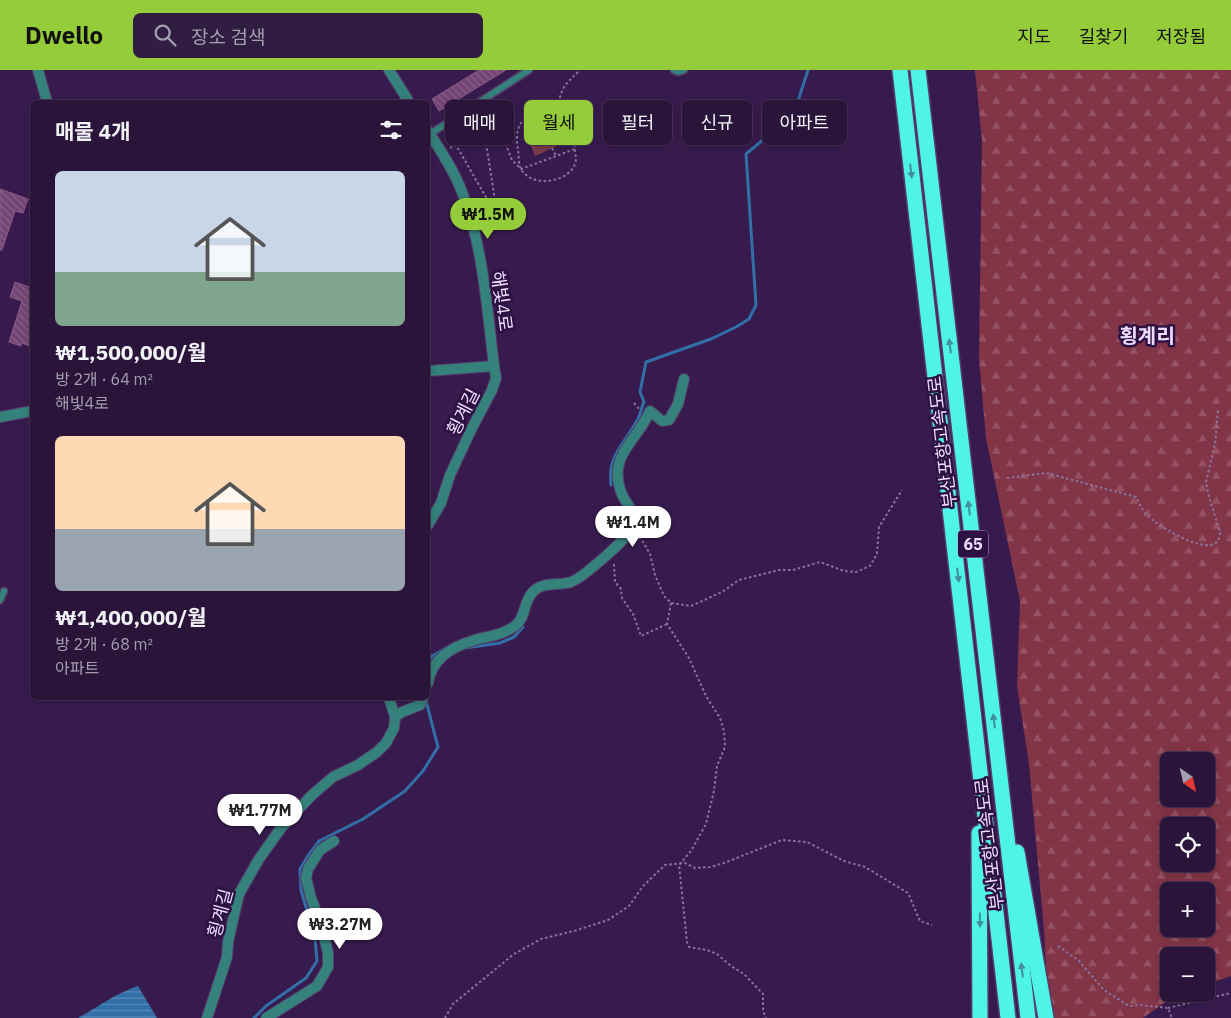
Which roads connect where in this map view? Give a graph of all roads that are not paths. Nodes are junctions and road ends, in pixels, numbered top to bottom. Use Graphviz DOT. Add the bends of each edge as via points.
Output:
graph roads {
  1 [pos="38,70"];
  2 [pos="389,70"];
  3 [pos="529,70"];
  4 [pos="674,70"];
  5 [pos="684,70"];
  6 [pos="900,70"];
  7 [pos="918,70"];
  8 [pos="46,100"];
  9 [pos="408,100"];
  10 [pos="430,132"];
  11 [pos="430,135"];
  12 [pos="494,366"];
  13 [pos="430,371"];
  14 [pos="684,379"];
  15 [pos="30,411"];
  16 [pos="0,417"];
  17 [pos="430,522"];
  18 [pos="4,591"];
  19 [pos="0,600"];
  20 [pos="430,672"];
  21 [pos="390,700"];
  22 [pos="422,700"];
  23 [pos="395,716"];
  24 [pos="978,749"];
  25 [pos="998,754"];
  26 [pos="334,841"];
  27 [pos="207,1018"];
  28 [pos="266,1018"];
  29 [pos="980,1018"];
  30 [pos="1008,1018"];
  31 [pos="1028,1018"];
  32 [pos="1046,1018"];
  1 -- 8 [label="street"];
  2 -- 9 [label="street"];
  3 -- 10 [label="lane"];
  4 -- 5 [label="lane"];
  6 -- 24 [label="highway, 부산포항고속도로 / 65, one-way"];
  25 -- 7 [label="highway, 부산포항고속도로 / 65, one-way"];
  11 -- 12 [label="street, 해빛4로" via="462,191 469,214 485,292"];
  12 -- 13 [label="street"];
  12 -- 17 [label="street, 횡계길" via="496,378 492,390"];
  14 -- 20 [label="street" via="678,404 669,420 662,421 650,411 619,459 620,491 633,512 634,525 629,535 583,576 571,582 542,586 532,593 515,626 503,634 470,641 457,648 436,660"];
  15 -- 16 [label="street"];
  18 -- 19 [label="lane"];
  21 -- 23 [label="street"];
  22 -- 23 [label="street" via="420,705"];
  23 -- 27 [label="street, 횡계길" via="394,728 386,743 358,765 333,777 312,795 281,828 259,859 240,894 227,957"];
  24 -- 29 [label="highway, one-way"];
  24 -- 30 [label="highway, 부산포항고속도로 / 65"];
  31 -- 25 [label="highway, 부산포항고속도로 / 65, one-way"];
  25 -- 32 [label="highway"];
  26 -- 28 [label="street" via="320,850 306,878 321,924 328,967 317,986"];
}
